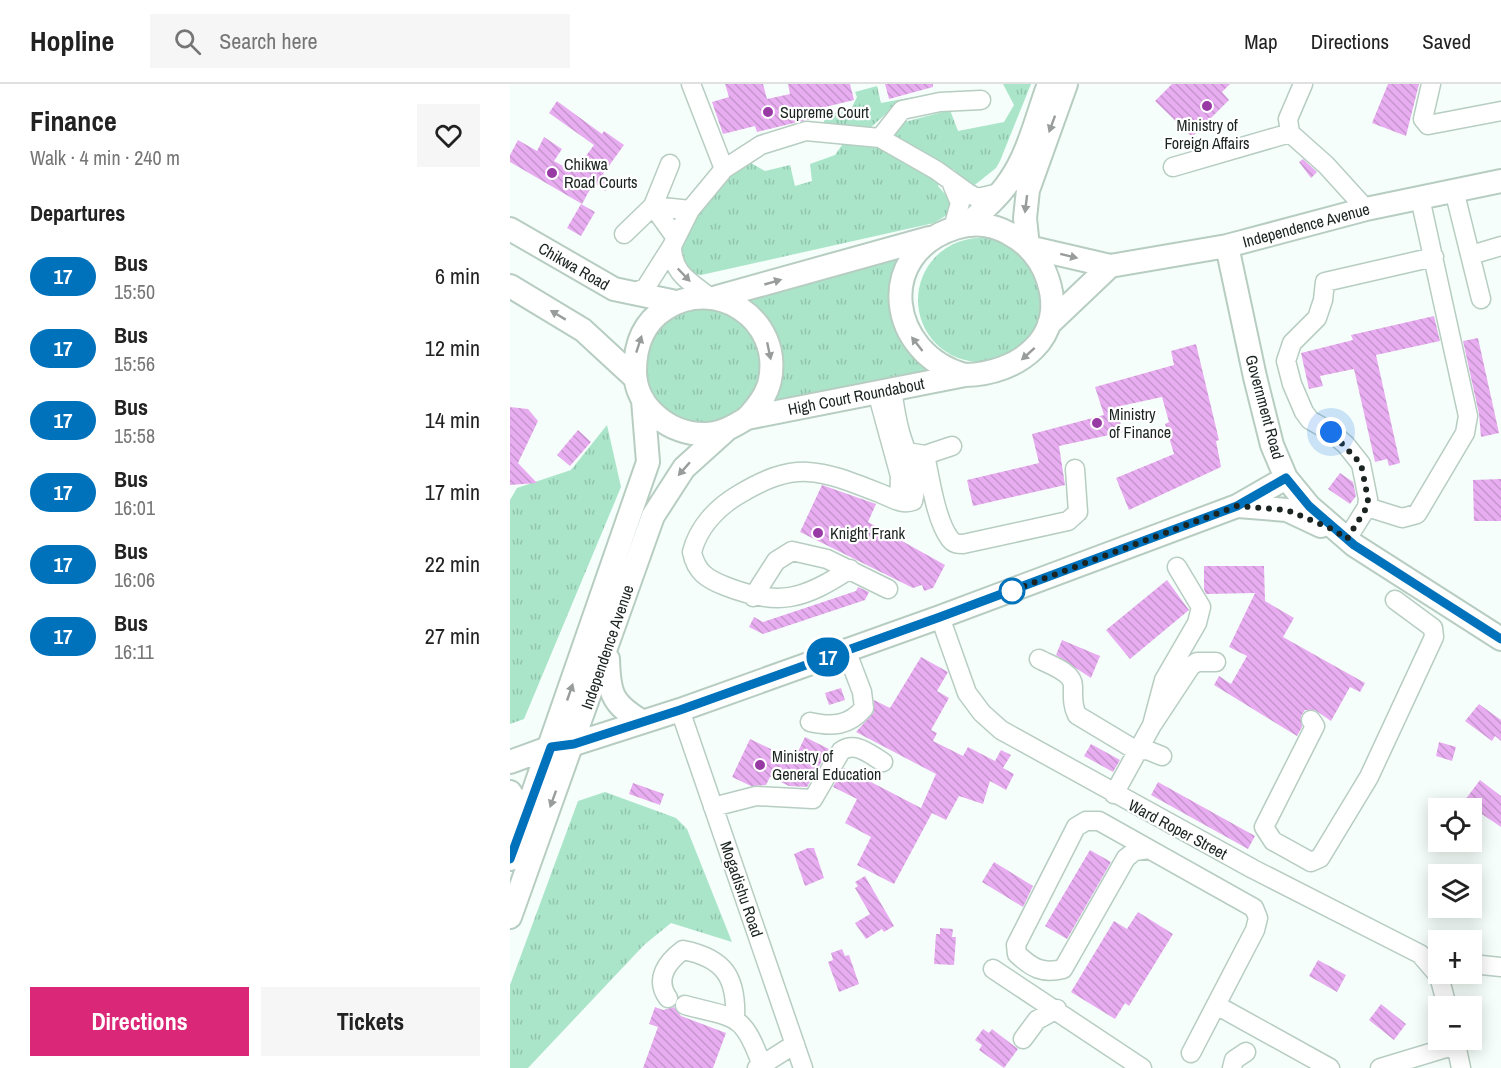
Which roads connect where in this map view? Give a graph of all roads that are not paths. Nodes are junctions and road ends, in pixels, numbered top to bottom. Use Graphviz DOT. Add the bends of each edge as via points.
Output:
graph roads {
  1 [pos="691,84"];
  2 [pos="1049,84"];
  3 [pos="1066,84"];
  4 [pos="1303,84"];
  5 [pos="1431,84"];
  6 [pos="981,100"];
  7 [pos="1501,111"];
  8 [pos="1290,133"];
  9 [pos="880,138"];
  10 [pos="670,164"];
  11 [pos="1173,167"];
  12 [pos="724,169"];
  13 [pos="1501,181"];
  14 [pos="952,184"];
  15 [pos="1454,190"];
  16 [pos="999,193"];
  17 [pos="1420,198"];
  18 [pos="653,206"];
  19 [pos="1366,209"];
  20 [pos="690,210"];
  21 [pos="960,226"];
  22 [pos="510,229"];
  23 [pos="624,234"];
  24 [pos="931,238"];
  25 [pos="674,242"];
  26 [pos="1028,246"];
  27 [pos="1227,246"];
  28 [pos="1501,246"];
  29 [pos="1471,255"];
  30 [pos="1434,257"];
  31 [pos="1110,266"];
  32 [pos="510,286"];
  33 [pos="633,294"];
  34 [pos="713,297"];
  35 [pos="1481,299"];
  36 [pos="676,302"];
  37 [pos="1049,324"];
  38 [pos="965,375"];
  39 [pos="635,378"];
  40 [pos="884,391"];
  41 [pos="643,400"];
  42 [pos="747,418"];
  43 [pos="725,431"];
  44 [pos="952,446"];
  45 [pos="898,449"];
  46 [pos="925,455"];
  47 [pos="1075,469"];
  48 [pos="1286,478"];
  49 [pos="1237,506"];
  50 [pos="1367,507"];
  51 [pos="1341,534"];
  52 [pos="1177,567"];
  53 [pos="850,569"];
  54 [pos="888,589"];
  55 [pos="753,597"];
  56 [pos="1395,600"];
  57 [pos="940,617"];
  58 [pos="1501,639"];
  59 [pos="608,645"];
  60 [pos="846,650"];
  61 [pos="1039,659"];
  62 [pos="1216,662"];
  63 [pos="1197,685"];
  64 [pos="1176,688"];
  65 [pos="680,710"];
  66 [pos="1311,720"];
  67 [pos="1175,721"];
  68 [pos="643,722"];
  69 [pos="810,722"];
  70 [pos="1152,725"];
  71 [pos="574,744"];
  72 [pos="551,747"];
  73 [pos="1137,751"];
  74 [pos="1162,756"];
  75 [pos="510,762"];
  76 [pos="883,762"];
  77 [pos="510,792"];
  78 [pos="1114,794"];
  79 [pos="713,807"];
  80 [pos="521,828"];
  81 [pos="1149,849"];
  82 [pos="510,859"];
  83 [pos="510,917"];
  84 [pos="1428,958"];
  85 [pos="1482,965"];
  86 [pos="1501,967"];
  87 [pos="993,969"];
  88 [pos="1218,1006"];
  89 [pos="1057,1010"];
  90 [pos="735,1018"];
  91 [pos="1023,1039"];
  92 [pos="795,1044"];
  93 [pos="1433,1050"];
  94 [pos="1458,1050"];
  95 [pos="1246,1052"];
  96 [pos="1191,1053"];
  97 [pos="759,1066"];
  98 [pos="803,1068"];
  99 [pos="1142,1068"];
  100 [pos="1232,1068"];
  101 [pos="1330,1068"];
  102 [pos="1380,1068"];
  103 [pos="1461,1068"];
  1 -- 12 [label="street"];
  2 -- 16 [label="main road" via="1022,157 1011,180"];
  3 -- 26 [label="main road, one-way" via="1028,190"];
  4 -- 8 [label="street" via="1288,119"];
  5 -- 7 [label="street" via="1423,119 1428,125"];
  6 -- 9 [label="street" via="940,102 902,110"];
  8 -- 11 [label="street"];
  8 -- 19 [label="street"];
  9 -- 12 [label="street" via="806,131 761,145"];
  9 -- 14 [label="street" via="936,170"];
  10 -- 18 [label="street"];
  12 -- 20 [label="street"];
  13 -- 15 [label="main road, Independence Avenue"];
  14 -- 16 [label="street" via="977,198"];
  14 -- 21 [label="street" via="960,203"];
  15 -- 17 [label="main road, Independence Avenue"];
  15 -- 29 [label="street"];
  16 -- 21 [label="main road"];
  17 -- 19 [label="main road, Independence Avenue"];
  17 -- 30 [label="street"];
  18 -- 20 [label="street"];
  18 -- 23 [label="street"];
  18 -- 25 [label="street"];
  19 -- 27 [label="main road, Independence Avenue"];
  20 -- 25 [label="street"];
  21 -- 24 [label="main road, High Court Roundabout"];
  21 -- 26 [label="main road, High Court Roundabout" via="1001,229"];
  22 -- 33 [label="main road, Chikwa Road" via="614,289"];
  34 -- 24 [label="main road, High Court Roundabout, one-way"];
  38 -- 24 [label="main road, High Court Roundabout, one-way" via="932,360 909,333 902,316 902,281 908,265"];
  25 -- 33 [label="street" via="646,287"];
  25 -- 34 [label="street, one-way" via="672,261 681,274"];
  26 -- 31 [label="main road, Independence Avenue, one-way"];
  26 -- 37 [label="main road, High Court Roundabout" via="1041,262 1049,282"];
  27 -- 31 [label="main road, Independence Avenue"];
  27 -- 48 [label="main road, Government Road" via="1272,445"];
  28 -- 29 [label="street"];
  29 -- 35 [label="street"];
  30 -- 50 [label="street" via="1468,417 1465,433 1417,514 1402,518"];
  30 -- 50 [label="street" via="1325,282 1317,318 1292,343 1286,361 1304,412 1346,445 1361,464"];
  31 -- 37 [label="main road"];
  39 -- 32 [label="main road, one-way" via="583,330"];
  33 -- 36 [label="main road, Chikwa Road"];
  34 -- 36 [label="main road, High Court Roundabout"];
  34 -- 42 [label="main road, High Court Roundabout, one-way" via="738,305 755,319 772,359 770,381 762,401"];
  39 -- 36 [label="main road, High Court Roundabout, one-way" via="635,355 642,333 656,315"];
  37 -- 38 [label="main road, High Court Roundabout, one-way" via="1040,343 1025,358 986,375"];
  38 -- 40 [label="main road, High Court Roundabout"];
  39 -- 41 [label="main road, High Court Roundabout"];
  40 -- 42 [label="main road, High Court Roundabout"];
  40 -- 45 [label="street"];
  41 -- 43 [label="main road, High Court Roundabout" via="670,426 688,433"];
  72 -- 41 [label="main road, Independence Avenue, one-way" via="648,462"];
  42 -- 43 [label="main road, High Court Roundabout"];
  43 -- 59 [label="main road, Independence Avenue, one-way" via="684,468 653,516"];
  44 -- 46 [label="street"];
  45 -- 46 [label="street"];
  45 -- 55 [label="street" via="905,502 831,474 794,471 774,476 731,499 703,527 695,539 694,561 706,577"];
  46 -- 47 [label="street" via="949,538 963,544 1068,521 1078,512"];
  48 -- 49 [label="main road"];
  48 -- 51 [label="main road, Government Road"];
  49 -- 51 [label="main road" via="1287,510"];
  49 -- 57 [label="main road"];
  50 -- 51 [label="street"];
  51 -- 58 [label="main road, Government Road"];
  52 -- 70 [label="street" via="1201,607 1197,623 1164,681"];
  53 -- 54 [label="street"];
  53 -- 55 [label="street" via="798,595 778,600"];
  53 -- 55 [label="street" via="792,551 776,561"];
  56 -- 66 [label="street" via="1433,628 1434,637 1369,777 1320,858 1311,862 1273,841 1264,827 1315,726"];
  57 -- 60 [label="main road"];
  57 -- 78 [label="street, Ward Roper Street" via="962,682 986,717"];
  59 -- 68 [label="main road" via="608,683 613,697"];
  59 -- 71 [label="main road, Independence Avenue"];
  60 -- 65 [label="main road"];
  60 -- 69 [label="street" via="864,708 855,719 831,727"];
  61 -- 73 [label="street" via="1068,674 1073,682 1077,715"];
  62 -- 64 [label="street" via="1197,662"];
  63 -- 64 [label="street"];
  64 -- 70 [label="street"];
  65 -- 68 [label="main road"];
  65 -- 79 [label="street, Mogadishu Road"];
  67 -- 70 [label="street"];
  68 -- 71 [label="main road"];
  70 -- 73 [label="street"];
  71 -- 72 [label="main road"];
  71 -- 83 [label="main road, Independence Avenue, one-way"];
  72 -- 75 [label="main road"];
  72 -- 80 [label="main road, Independence Avenue"];
  73 -- 74 [label="street"];
  73 -- 78 [label="street"];
  76 -- 79 [label="street" via="848,746 841,751 813,799 756,796"];
  77 -- 80 [label="main road" via="516,801"];
  78 -- 84 [label="street, Ward Roper Street"];
  79 -- 92 [label="street, Mogadishu Road"];
  80 -- 82 [label="main road, Independence Avenue"];
  81 -- 81 [label="street" via="1099,821 1086,821 1076,827 1016,945 1017,954 1031,968 1047,973 1063,969 1126,858 1135,851"];
  81 -- 88 [label="street" via="1254,908 1258,918 1255,930"];
  85 -- 86 [label="street"];
  87 -- 89 [label="street"];
  88 -- 96 [label="street"];
  88 -- 101 [label="street"];
  89 -- 91 [label="street" via="1037,1020"];
  89 -- 99 [label="street"];
  90 -- 90 [label="street" via="676,1002 663,991 662,974 672,958 683,950 706,954 723,967 736,997"];
  90 -- 97 [label="street" via="748,1029"];
  92 -- 97 [label="street"];
  92 -- 98 [label="street, Mogadishu Road"];
  93 -- 102 [label="street"];
  94 -- 103 [label="street"];
  95 -- 100 [label="street" via="1234,1060"];
}
